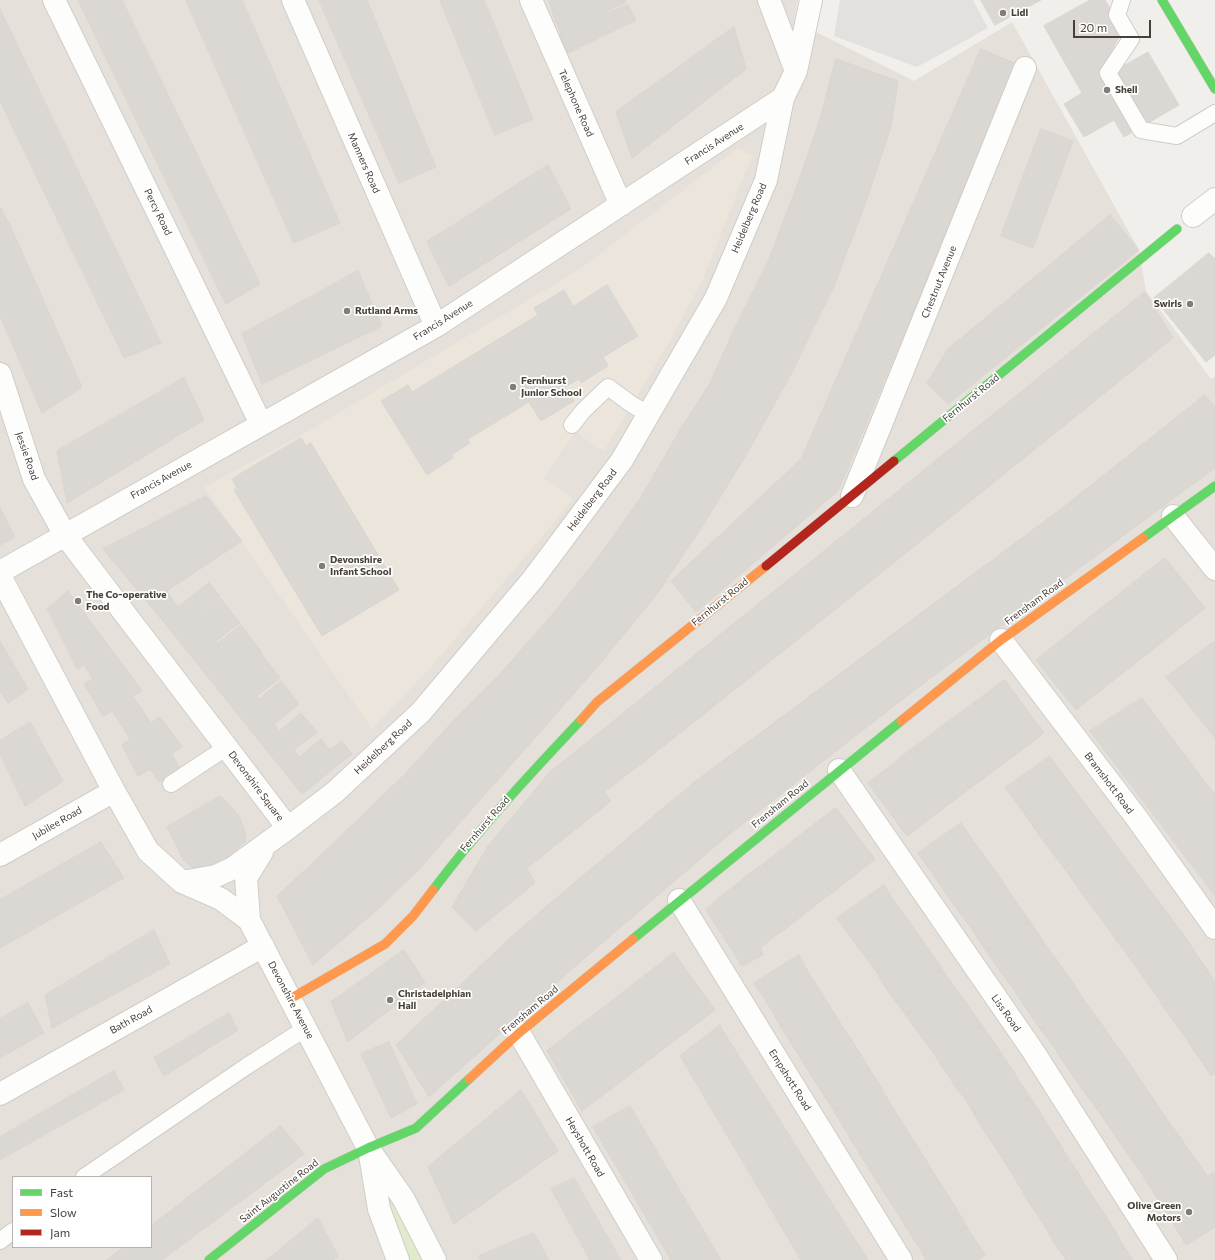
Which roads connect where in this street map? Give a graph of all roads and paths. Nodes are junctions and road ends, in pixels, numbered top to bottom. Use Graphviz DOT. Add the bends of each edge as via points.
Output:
graph roads {
  1 [pos="54,0"];
  2 [pos="293,0"];
  3 [pos="531,0"];
  4 [pos="769,0"];
  5 [pos="811,0"];
  6 [pos="1122,0"];
  7 [pos="1162,0"];
  8 [pos="1025,68"];
  9 [pos="796,71"];
  10 [pos="1215,89"];
  11 [pos="783,98"];
  12 [pos="1215,113"];
  13 [pos="1215,199"];
  14 [pos="621,206"];
  15 [pos="1185,222"];
  16 [pos="436,326"];
  17 [pos="0,374"];
  18 [pos="648,414"];
  19 [pos="261,424"];
  20 [pos="572,425"];
  21 [pos="1215,486"];
  22 [pos="852,496"];
  23 [pos="1173,516"];
  24 [pos="65,535"];
  25 [pos="1215,569"];
  26 [pos="0,572"];
  27 [pos="0,576"];
  28 [pos="1001,640"];
  29 [pos="227,747"];
  30 [pos="839,770"];
  31 [pos="171,784"];
  32 [pos="114,791"];
  33 [pos="288,828"];
  34 [pos="267,843"];
  35 [pos="0,855"];
  36 [pos="182,882"];
  37 [pos="679,900"];
  38 [pos="249,920"];
  39 [pos="1215,928"];
  40 [pos="263,946"];
  41 [pos="290,999"];
  42 [pos="306,1028"];
  43 [pos="519,1033"];
  44 [pos="0,1094"];
  45 [pos="368,1148"];
  46 [pos="85,1176"];
  47 [pos="12,1232"];
  48 [pos="0,1241"];
  49 [pos="208,1260"];
  50 [pos="398,1260"];
  51 [pos="435,1260"];
  52 [pos="651,1260"];
  53 [pos="901,1260"];
  54 [pos="1166,1260"];
  1 -- 19 [label="street, Percy Road"];
  2 -- 16 [label="street, Manners Road"];
  3 -- 14 [label="street, Telephone Road"];
  4 -- 9 [label="street"];
  5 -- 9 [label="street"];
  6 -- 12 [label="lane" via="1117,15 1131,39 1108,72 1141,130 1177,136"];
  7 -- 10 [label="street"];
  8 -- 22 [label="street, Chestnut Avenue"];
  9 -- 11 [label="street"];
  11 -- 14 [label="street, Francis Avenue"];
  11 -- 18 [label="street, Heidelberg Road" via="766,180 716,298"];
  13 -- 15 [label="street, Fernhurst Road"];
  14 -- 16 [label="street, Francis Avenue"];
  15 -- 22 [label="street, Fernhurst Road"];
  16 -- 19 [label="street, Francis Avenue"];
  17 -- 24 [label="street, Jessie Road" via="34,479"];
  18 -- 20 [label="lane" via="608,387"];
  18 -- 33 [label="street, Heidelberg Road" via="622,460 533,579 421,712 336,792"];
  19 -- 24 [label="street, Francis Avenue"];
  21 -- 23 [label="street, Frensham Road"];
  22 -- 41 [label="street, Fernhurst Road" via="597,702 498,809 413,916 385,944"];
  23 -- 25 [label="street"];
  23 -- 28 [label="street, Frensham Road"];
  24 -- 26 [label="street, Francis Avenue"];
  24 -- 29 [label="street, Devonshire Square"];
  27 -- 32 [label="street"];
  28 -- 30 [label="street, Frensham Road"];
  28 -- 39 [label="street, Bramshott Road" via="1136,817"];
  29 -- 31 [label="lane"];
  29 -- 33 [label="street, Devonshire Square"];
  30 -- 37 [label="street, Frensham Road"];
  30 -- 54 [label="street, Liss Road" via="1033,1051"];
  32 -- 35 [label="street, Jubilee Road"];
  32 -- 36 [label="street" via="148,851"];
  33 -- 34 [label="street, Devonshire Square"];
  34 -- 36 [label="street, Devonshire Square" via="233,868 216,876"];
  34 -- 38 [label="street" via="246,878"];
  36 -- 38 [label="street, Devonshire Avenue" via="222,899"];
  37 -- 43 [label="street, Frensham Road"];
  37 -- 53 [label="street, Empshott Road"];
  38 -- 40 [label="street, Devonshire Avenue"];
  40 -- 41 [label="street, Devonshire Avenue"];
  40 -- 44 [label="street, Bath Road"];
  41 -- 42 [label="street, Devonshire Avenue"];
  42 -- 45 [label="street, Devonshire Avenue"];
  42 -- 46 [label="lane"];
  43 -- 45 [label="street, Frensham Road" via="416,1128"];
  43 -- 52 [label="street, Heyshott Road"];
  45 -- 49 [label="street, Saint Augustine Road" via="324,1169"];
  45 -- 50 [label="street, Devonshire Avenue" via="379,1209"];
  45 -- 51 [label="street, Devonshire Avenue" via="403,1198"];
  47 -- 48 [label="lane"];
}
